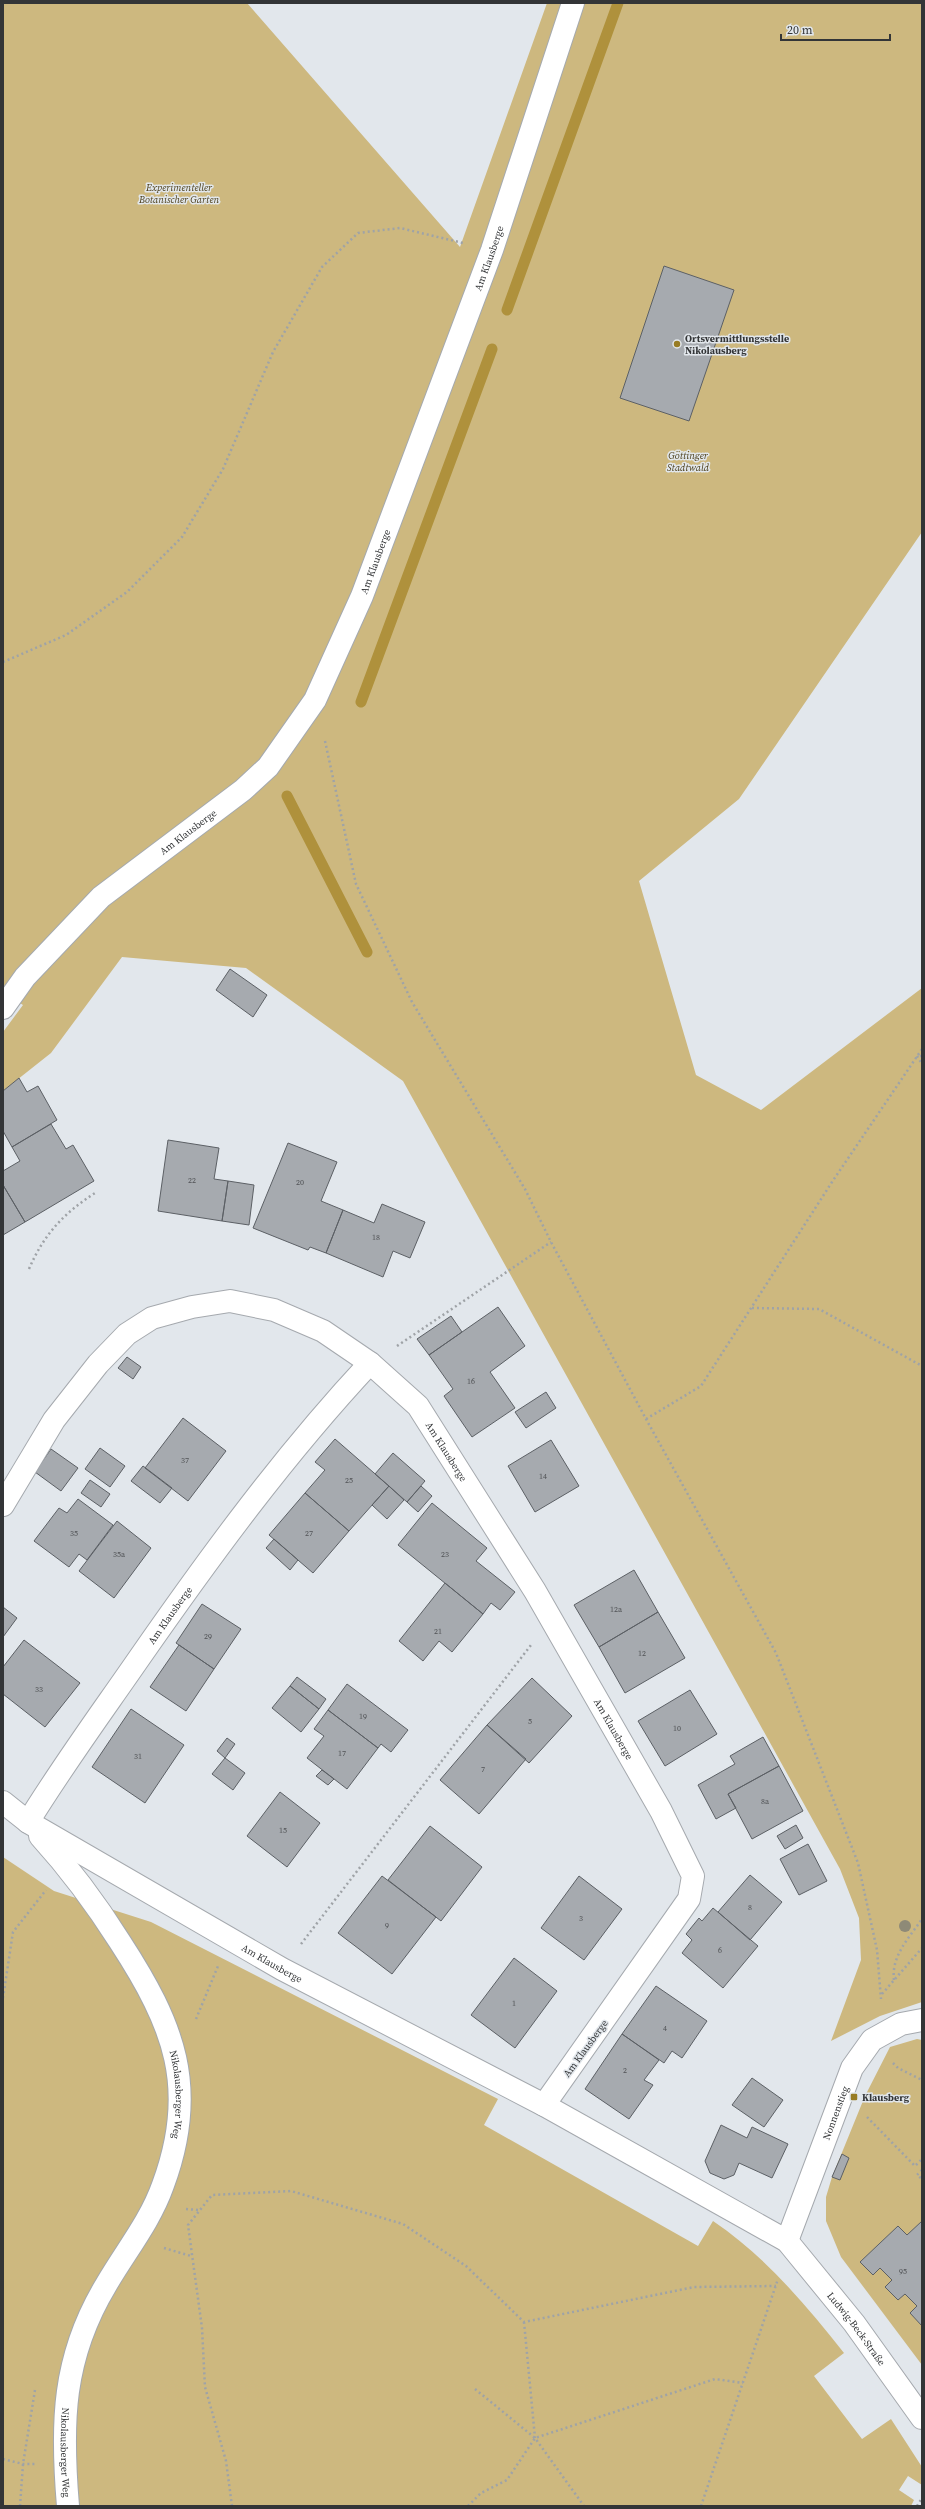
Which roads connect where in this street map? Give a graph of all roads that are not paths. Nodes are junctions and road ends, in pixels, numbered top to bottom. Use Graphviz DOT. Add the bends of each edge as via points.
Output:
graph roads {
  1 [pos="573,3"];
  2 [pos="3,1008"];
  3 [pos="370,1363"];
  4 [pos="3,1504"];
  5 [pos="3,1802"];
  6 [pos="3,1811"];
  7 [pos="28,1822"];
  8 [pos="922,2020"];
  9 [pos="544,2105"];
  10 [pos="787,2241"];
  11 [pos="922,2418"];
  12 [pos="68,2506"];
  1 -- 2 [label="street, Am Klausberge" via="492,250 362,596 315,700 268,767 243,790 101,897 26,977"];
  3 -- 4 [label="street, Am Klausberge" via="323,1331 274,1310 230,1301 192,1307 152,1318 127,1334 98,1364 54,1420"];
  3 -- 7 [label="street, Am Klausberge" via="316,1421 187,1589 59,1772"];
  3 -- 9 [label="street, Am Klausberge" via="418,1406 551,1619 661,1811 693,1876 689,1899"];
  5 -- 7 [label="street, Am Klausberge"];
  6 -- 7 [label="street"];
  7 -- 9 [label="street, Am Klausberge" via="282,1969"];
  7 -- 12 [label="street, Nikolausberger Weg" via="66,1864 100,1911 150,1989 171,2040 180,2092 178,2132 163,2186 142,2227 93,2308 74,2353 64,2411 64,2463"];
  8 -- 10 [label="street, Nonnenstieg" via="901,2024 872,2040 852,2068"];
  9 -- 10 [label="street, Am Klausberge"];
  10 -- 11 [label="street, Ludwig-Beck-Straße" via="854,2323"];
}
